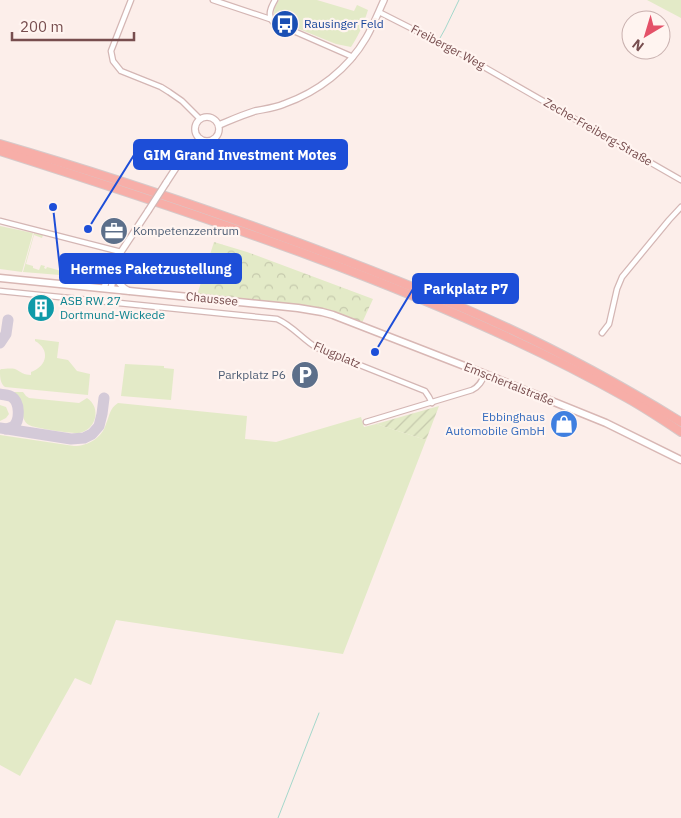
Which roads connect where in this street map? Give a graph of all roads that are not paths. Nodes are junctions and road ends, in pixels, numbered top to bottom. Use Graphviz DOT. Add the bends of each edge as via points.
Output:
graph roads {
  1 [pos="131,0"];
  2 [pos="213,0"];
  3 [pos="275,0"];
  4 [pos="384,0"];
  5 [pos="379,12"];
  6 [pos="270,19"];
  7 [pos="353,57"];
  8 [pos="516,85"];
  9 [pos="200,119"];
  10 [pos="219,125"];
  11 [pos="199,139"];
  12 [pos="0,144"];
  13 [pos="0,151"];
  14 [pos="681,180"];
  15 [pos="681,207"];
  16 [pos="0,221"];
  17 [pos="121,252"];
  18 [pos="114,264"];
  19 [pos="114,273"];
  20 [pos="0,278"];
  21 [pos="108,288"];
  22 [pos="128,290"];
  23 [pos="0,291"];
  24 [pos="363,326"];
  25 [pos="602,333"];
  26 [pos="484,374"];
  27 [pos="432,403"];
  28 [pos="366,422"];
  29 [pos="681,422"];
  30 [pos="681,432"];
  31 [pos="681,460"];
  1 -- 9 [label="street" via="111,52 113,61 121,71 182,100"];
  2 -- 6 [label="street"];
  3 -- 6 [label="street"];
  4 -- 5 [label="street"];
  5 -- 7 [label="street"];
  5 -- 8 [label="street, Freiberger Weg"];
  6 -- 7 [label="street"];
  7 -- 10 [label="street" via="317,89 286,104 245,114"];
  8 -- 14 [label="street, Zeche-Freiberg-Straße"];
  9 -- 10 [label="street" via="212,118"];
  9 -- 11 [label="street" via="195,129"];
  10 -- 11 [label="street" via="219,133 214,140"];
  11 -- 17 [label="street, bridge" via="181,160"];
  12 -- 29 [label="highway" via="224,216 406,284 563,355"];
  13 -- 30 [label="highway" via="248,233 452,312 608,387"];
  15 -- 25 [label="street" via="622,277 609,324"];
  16 -- 17 [label="street"];
  17 -- 18 [label="street"];
  18 -- 19 [label="street"];
  18 -- 21 [label="street" via="108,273"];
  19 -- 21 [label="street"];
  19 -- 22 [label="street"];
  20 -- 21 [label="main road, Chaussee"];
  21 -- 22 [label="main road, Chaussee"];
  22 -- 24 [label="main road, Chaussee" via="309,309"];
  23 -- 27 [label="street, Flugplatz" via="277,319 291,326 316,348 425,391"];
  24 -- 26 [label="main road, Emschertalstraße"];
  26 -- 27 [label="street" via="476,389"];
  26 -- 31 [label="main road, Emschertalstraße" via="606,424"];
  27 -- 28 [label="street"];
}
